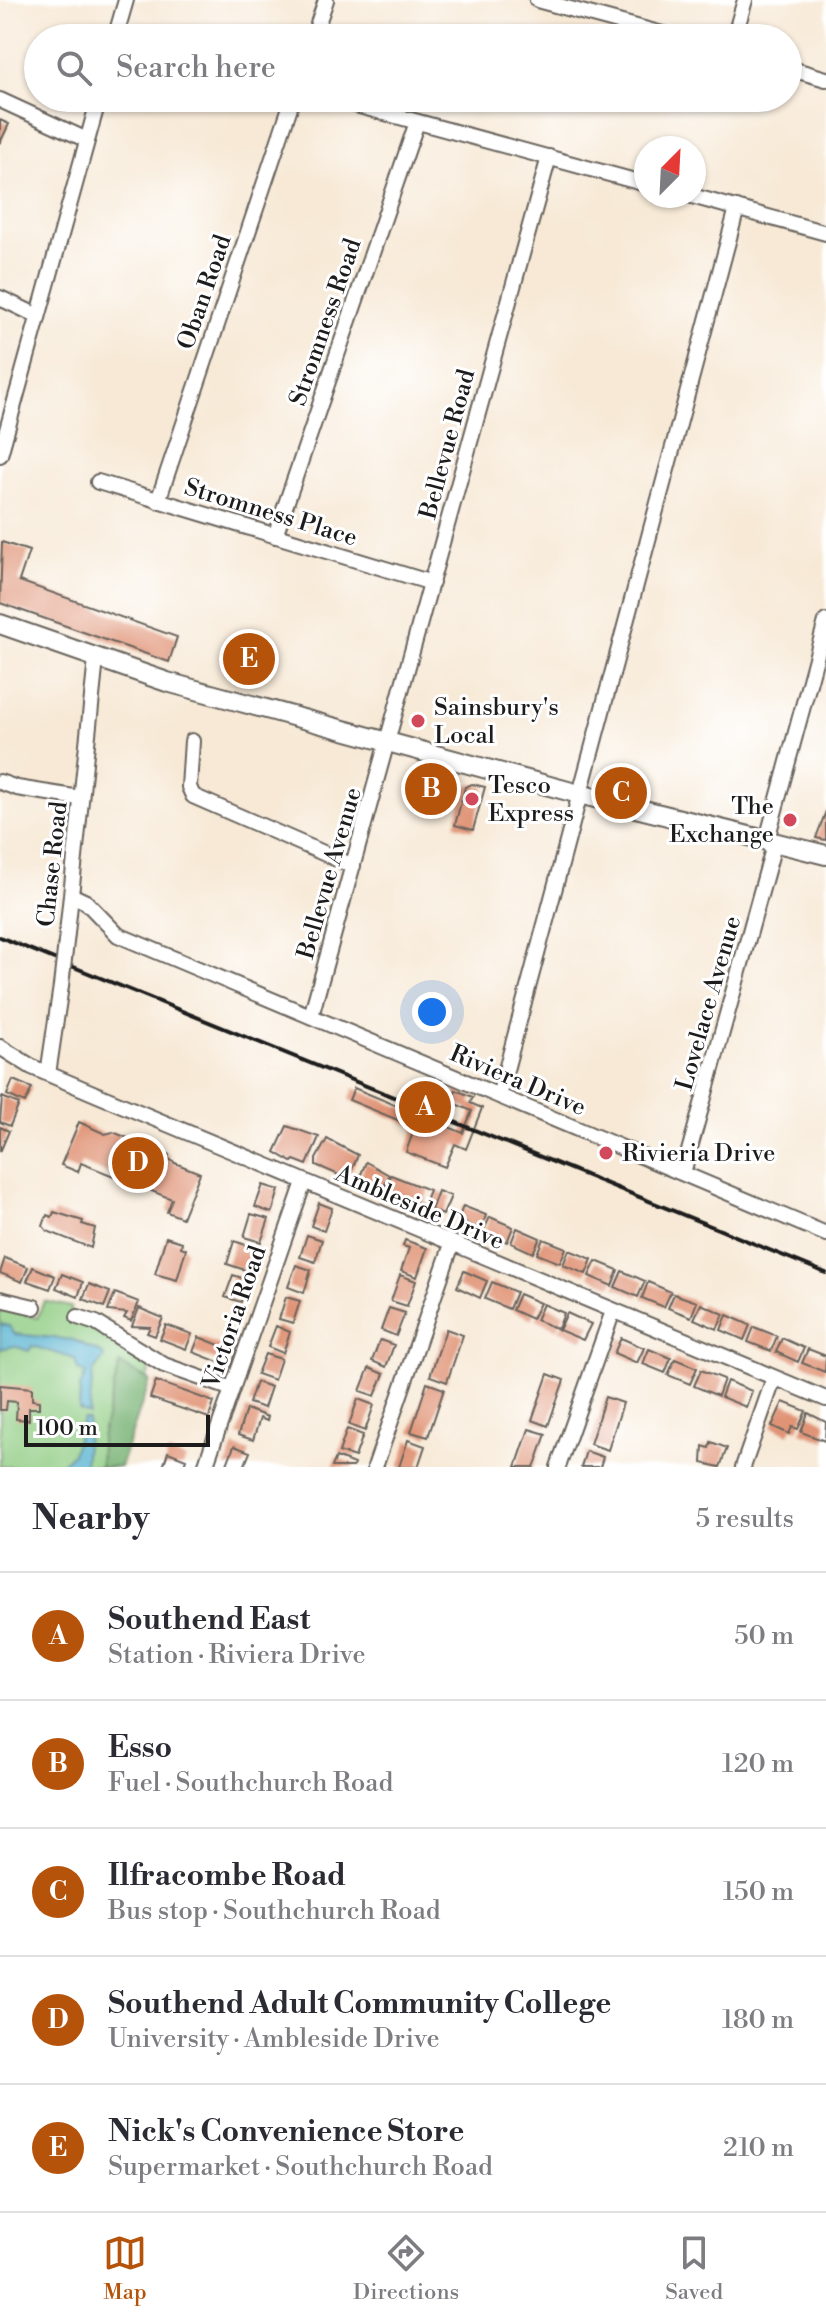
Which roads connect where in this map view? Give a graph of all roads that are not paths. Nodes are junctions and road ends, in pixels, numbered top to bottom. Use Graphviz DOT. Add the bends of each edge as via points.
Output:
graph roads {
  1 [pos="126,0"];
  2 [pos="326,0"];
  3 [pos="537,0"];
  4 [pos="745,0"];
  5 [pos="119,24"];
  6 [pos="318,24"];
  7 [pos="625,24"];
  8 [pos="738,24"];
  9 [pos="802,72"];
  10 [pos="826,79"];
  11 [pos="0,100"];
  12 [pos="24,111"];
  13 [pos="26,112"];
  14 [pos="95,112"];
  15 [pos="288,112"];
  16 [pos="381,112"];
  17 [pos="417,122"];
  18 [pos="87,140"];
  19 [pos="549,157"];
  20 [pos="634,181"];
  21 [pos="706,200"];
  22 [pos="737,208"];
  23 [pos="826,233"];
  24 [pos="0,298"];
  25 [pos="38,316"];
  26 [pos="0,455"];
  27 [pos="98,482"];
  28 [pos="158,501"];
  29 [pos="275,536"];
  30 [pos="432,583"];
  31 [pos="826,621"];
  32 [pos="0,624"];
  33 [pos="96,659"];
  34 [pos="192,741"];
  35 [pos="389,742"];
  36 [pos="0,782"];
  37 [pos="579,794"];
  38 [pos="80,798"];
  39 [pos="770,844"];
  40 [pos="826,855"];
  41 [pos="353,866"];
  42 [pos="71,895"];
  43 [pos="311,1016"];
  44 [pos="0,1047"];
  45 [pos="48,1074"];
  46 [pos="499,1096"];
  47 [pos="683,1173"];
  48 [pos="304,1182"];
  49 [pos="826,1234"];
  50 [pos="452,1244"];
  51 [pos="0,1299"];
  52 [pos="34,1307"];
  53 [pos="613,1311"];
  54 [pos="78,1317"];
  55 [pos="774,1378"];
  56 [pos="232,1389"];
  57 [pos="826,1399"];
  58 [pos="205,1467"];
  59 [pos="375,1467"];
  60 [pos="558,1467"];
  61 [pos="743,1467"];
  1 -- 5 [label="street"];
  2 -- 6 [label="street"];
  3 -- 7 [label="street"];
  4 -- 8 [label="street"];
  9 -- 10 [label="street"];
  11 -- 12 [label="street"];
  13 -- 18 [label="street"];
  14 -- 18 [label="street"];
  15 -- 28 [label="street, Oban Road"];
  16 -- 17 [label="street"];
  17 -- 19 [label="street"];
  17 -- 29 [label="street, Stromness Road"];
  18 -- 25 [label="street"];
  19 -- 20 [label="street"];
  19 -- 30 [label="street, Bellevue Road"];
  21 -- 22 [label="street"];
  22 -- 23 [label="street"];
  22 -- 37 [label="street"];
  24 -- 25 [label="street"];
  25 -- 26 [label="street"];
  27 -- 28 [label="street, Stromness Place"];
  28 -- 29 [label="street, Stromness Place"];
  29 -- 30 [label="street, Stromness Place"];
  30 -- 35 [label="street, Bellevue Road"];
  31 -- 39 [label="street, Lovelace Avenue"];
  32 -- 33 [label="main road"];
  33 -- 35 [label="main road"];
  33 -- 38 [label="street, Chase Road"];
  34 -- 41 [label="street" via="193,796"];
  35 -- 37 [label="main road"];
  35 -- 41 [label="street, Bellevue Avenue"];
  36 -- 38 [label="street"];
  37 -- 39 [label="main road"];
  37 -- 46 [label="street"];
  38 -- 42 [label="street, Chase Road"];
  39 -- 40 [label="main road"];
  39 -- 47 [label="street, Lovelace Avenue"];
  41 -- 43 [label="street, Bellevue Avenue"];
  42 -- 43 [label="street, Riviera Drive" via="86,902 118,935"];
  42 -- 45 [label="street, Chase Road, bridge"];
  43 -- 46 [label="street, Riviera Drive"];
  44 -- 45 [label="street, Ambleside Drive"];
  45 -- 48 [label="street, Ambleside Drive"];
  46 -- 47 [label="street, Riviera Drive"];
  47 -- 49 [label="street, Riviera Drive"];
  48 -- 50 [label="street, Ambleside Drive"];
  48 -- 56 [label="street, Victoria Road"];
  50 -- 53 [label="street, Ambleside Drive"];
  50 -- 59 [label="street"];
  51 -- 52 [label="street"];
  53 -- 55 [label="street, Ambleside Drive"];
  53 -- 60 [label="street"];
  54 -- 56 [label="street" via="164,1365"];
  55 -- 57 [label="street, Ambleside Drive"];
  55 -- 61 [label="street"];
  56 -- 58 [label="street, Victoria Road"];
}
